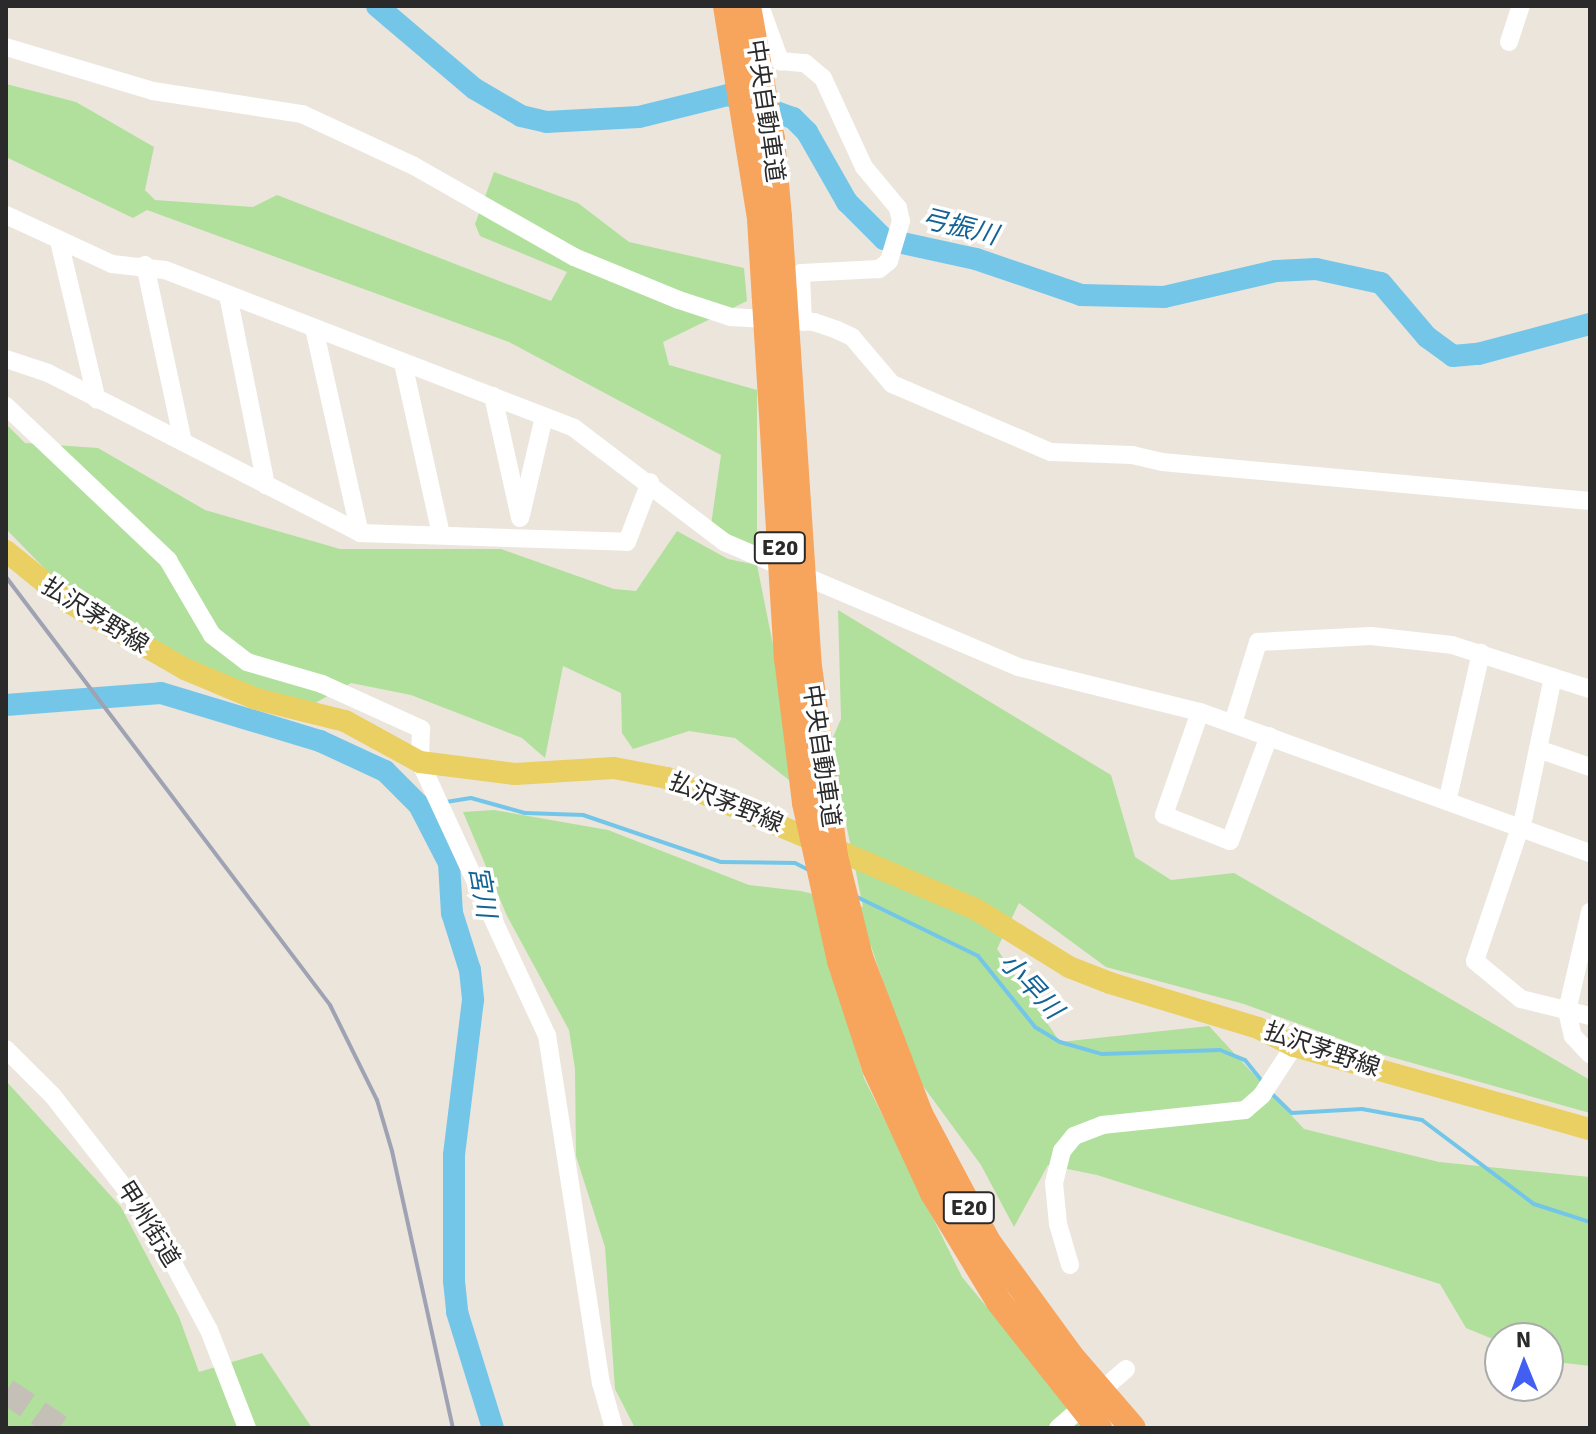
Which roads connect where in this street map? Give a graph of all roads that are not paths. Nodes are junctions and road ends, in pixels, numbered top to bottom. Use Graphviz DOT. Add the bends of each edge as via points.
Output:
graph roads {
  1 [pos="726,6"];
  2 [pos="748,6"];
  3 [pos="760,6"];
  4 [pos="1521,6"];
  5 [pos="1509,42"];
  6 [pos="6,47"];
  7 [pos="6,215"];
  8 [pos="59,241"];
  9 [pos="145,265"];
  10 [pos="228,295"];
  11 [pos="803,322"];
  12 [pos="314,328"];
  13 [pos="6,359"];
  14 [pos="780,360"];
  15 [pos="403,363"];
  16 [pos="493,396"];
  17 [pos="97,400"];
  18 [pos="6,406"];
  19 [pos="544,417"];
  20 [pos="183,442"];
  21 [pos="650,482"];
  22 [pos="266,485"];
  23 [pos="1590,501"];
  24 [pos="520,518"];
  25 [pos="360,533"];
  26 [pos="441,534"];
  27 [pos="522,537"];
  28 [pos="6,551"];
  29 [pos="1481,653"];
  30 [pos="1553,677"];
  31 [pos="1590,689"];
  32 [pos="1200,712"];
  33 [pos="1233,723"];
  34 [pos="1269,736"];
  35 [pos="1538,749"];
  36 [pos="420,762"];
  37 [pos="1590,767"];
  38 [pos="1448,798"];
  39 [pos="1517,830"];
  40 [pos="1590,853"];
  41 [pos="1589,924"];
  42 [pos="850,959"];
  43 [pos="1567,1011"];
  44 [pos="1590,1016"];
  45 [pos="1294,1046"];
  46 [pos="6,1049"];
  47 [pos="1590,1054"];
  48 [pos="1590,1129"];
  49 [pos="1070,1265"];
  50 [pos="1126,1369"];
  51 [pos="1059,1427"];
  52 [pos="247,1428"];
  53 [pos="614,1428"];
  54 [pos="1099,1428"];
  55 [pos="1133,1428"];
  1 -- 14 [label="highway, 中央自動車道 / E20" via="751,142"];
  2 -- 14 [label="highway, 中央自動車道 / E20" via="772,139"];
  3 -- 11 [label="street" via="780,61 805,63 823,78 864,167 898,208 901,221 889,261 865,272 801,273"];
  4 -- 5 [label="street"];
  6 -- 11 [label="street" via="153,91 302,114 414,166 574,257 731,317"];
  7 -- 8 [label="street"];
  8 -- 9 [label="street" via="112,264"];
  8 -- 17 [label="street"];
  9 -- 10 [label="street"];
  9 -- 20 [label="street"];
  10 -- 12 [label="street"];
  10 -- 22 [label="street"];
  11 -- 23 [label="street" via="852,337 892,384 1051,452 1132,455"];
  12 -- 15 [label="street"];
  12 -- 25 [label="street"];
  13 -- 17 [label="street" via="48,373"];
  14 -- 42 [label="highway, 中央自動車道 / E20" via="787,658 835,856"];
  15 -- 16 [label="street"];
  15 -- 26 [label="street"];
  16 -- 19 [label="street"];
  16 -- 24 [label="street"];
  17 -- 20 [label="street"];
  18 -- 36 [label="street" via="168,560 212,635 247,662 322,684 348,700 416,723 424,749"];
  19 -- 21 [label="street" via="574,428"];
  19 -- 24 [label="street"];
  20 -- 22 [label="street"];
  21 -- 27 [label="street" via="627,542"];
  21 -- 32 [label="street" via="724,542 831,590 1018,667"];
  22 -- 25 [label="street"];
  24 -- 27 [label="street"];
  25 -- 26 [label="street"];
  26 -- 27 [label="street"];
  28 -- 36 [label="main road, 払沢茅野線" via="60,597 185,669 256,699 345,721"];
  29 -- 30 [label="street"];
  29 -- 33 [label="street" via="1371,636 1258,642"];
  29 -- 38 [label="street"];
  30 -- 31 [label="street"];
  30 -- 35 [label="street"];
  32 -- 33 [label="street"];
  32 -- 34 [label="street" via="1164,815 1230,841"];
  33 -- 34 [label="street"];
  34 -- 38 [label="street"];
  35 -- 37 [label="street"];
  35 -- 39 [label="street"];
  36 -- 45 [label="main road, 払沢茅野線" via="515,774 614,768 667,778 974,908 1069,967 1258,1028"];
  36 -- 53 [label="street" via="547,1035 601,1383"];
  38 -- 39 [label="street"];
  39 -- 40 [label="street"];
  39 -- 43 [label="street" via="1475,961 1513,995"];
  41 -- 43 [label="street"];
  42 -- 54 [label="highway, 中央自動車道 / E20" via="875,1068 933,1193 999,1302"];
  42 -- 55 [label="highway, 中央自動車道 / E20" via="920,1114 988,1242 1070,1355"];
  43 -- 44 [label="street"];
  43 -- 47 [label="street" via="1573,1036"];
  45 -- 48 [label="main road, 払沢茅野線"];
  45 -- 49 [label="street" via="1267,1088 1245,1110 1102,1125 1074,1136 1062,1151 1054,1183"];
  46 -- 52 [label="street, 甲州街道" via="53,1096 151,1222 209,1330"];
  50 -- 51 [label="street"];
}
